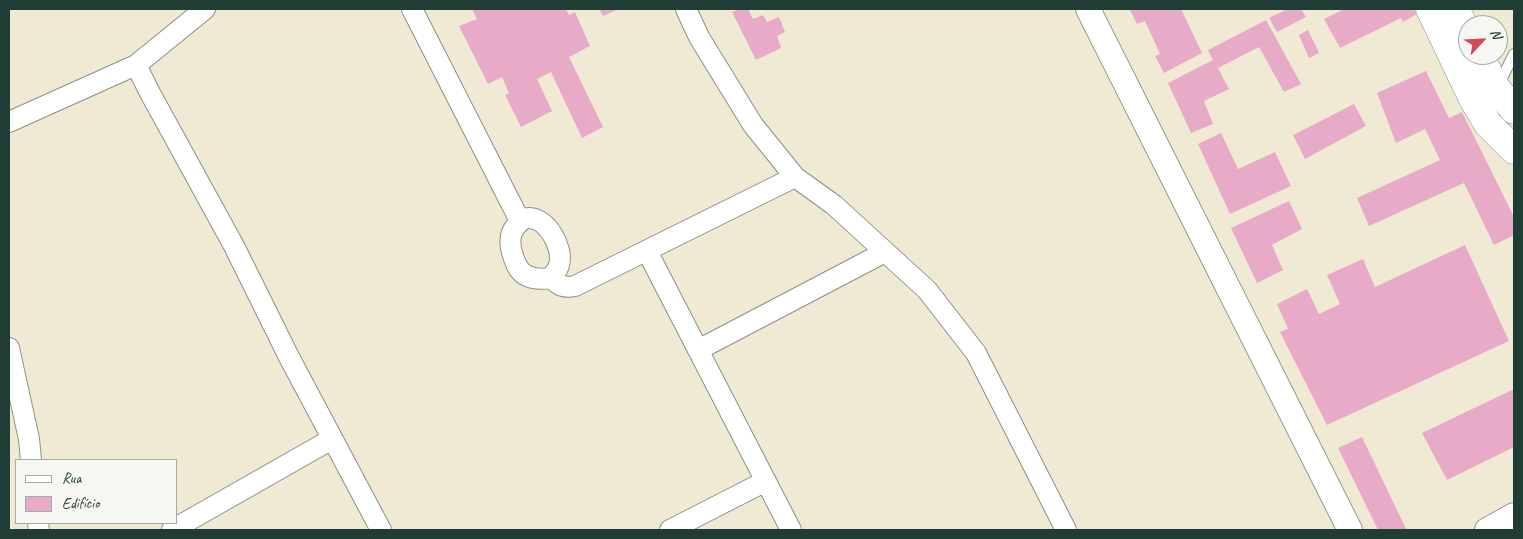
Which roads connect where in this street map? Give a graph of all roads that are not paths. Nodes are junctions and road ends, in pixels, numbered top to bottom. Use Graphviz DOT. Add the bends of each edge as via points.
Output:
graph roads {
  1 [pos="205,9"];
  2 [pos="412,9"];
  3 [pos="686,9"];
  4 [pos="1088,9"];
  5 [pos="1430,9"];
  6 [pos="1514,54"];
  7 [pos="136,65"];
  8 [pos="1484,65"];
  9 [pos="1496,88"];
  10 [pos="1514,110"];
  11 [pos="9,122"];
  12 [pos="1514,138"];
  13 [pos="1514,150"];
  14 [pos="796,177"];
  15 [pos="520,221"];
  16 [pos="648,251"];
  17 [pos="885,252"];
  18 [pos="551,278"];
  19 [pos="9,348"];
  20 [pos="698,350"];
  21 [pos="332,438"];
  22 [pos="31,459"];
  23 [pos="766,481"];
  24 [pos="1514,515"];
  25 [pos="172,530"];
  26 [pos="381,530"];
  27 [pos="670,530"];
  28 [pos="791,530"];
  29 [pos="1066,530"];
  30 [pos="1350,530"];
  31 [pos="1487,530"];
  1 -- 7 [label="street"];
  2 -- 15 [label="street"];
  3 -- 14 [label="street" via="699,37 753,125"];
  4 -- 30 [label="street"];
  5 -- 13 [label="main road" via="1488,124"];
  6 -- 9 [label="lane"];
  7 -- 11 [label="street"];
  7 -- 21 [label="street" via="234,246"];
  8 -- 9 [label="main road"];
  9 -- 10 [label="main road"];
  12 -- 13 [label="main road"];
  14 -- 16 [label="street"];
  14 -- 17 [label="street" via="834,205"];
  15 -- 18 [label="street" via="529,218 543,223 554,237 560,251 559,266"];
  15 -- 18 [label="street" via="512,230 510,240 519,269 538,280"];
  16 -- 18 [label="street" via="574,286 558,285"];
  16 -- 20 [label="street"];
  17 -- 20 [label="street"];
  17 -- 29 [label="street" via="927,290 976,353"];
  19 -- 22 [label="street"];
  20 -- 23 [label="street"];
  21 -- 25 [label="street"];
  21 -- 26 [label="street"];
  23 -- 27 [label="street"];
  23 -- 28 [label="street"];
  24 -- 31 [label="street"];
}
